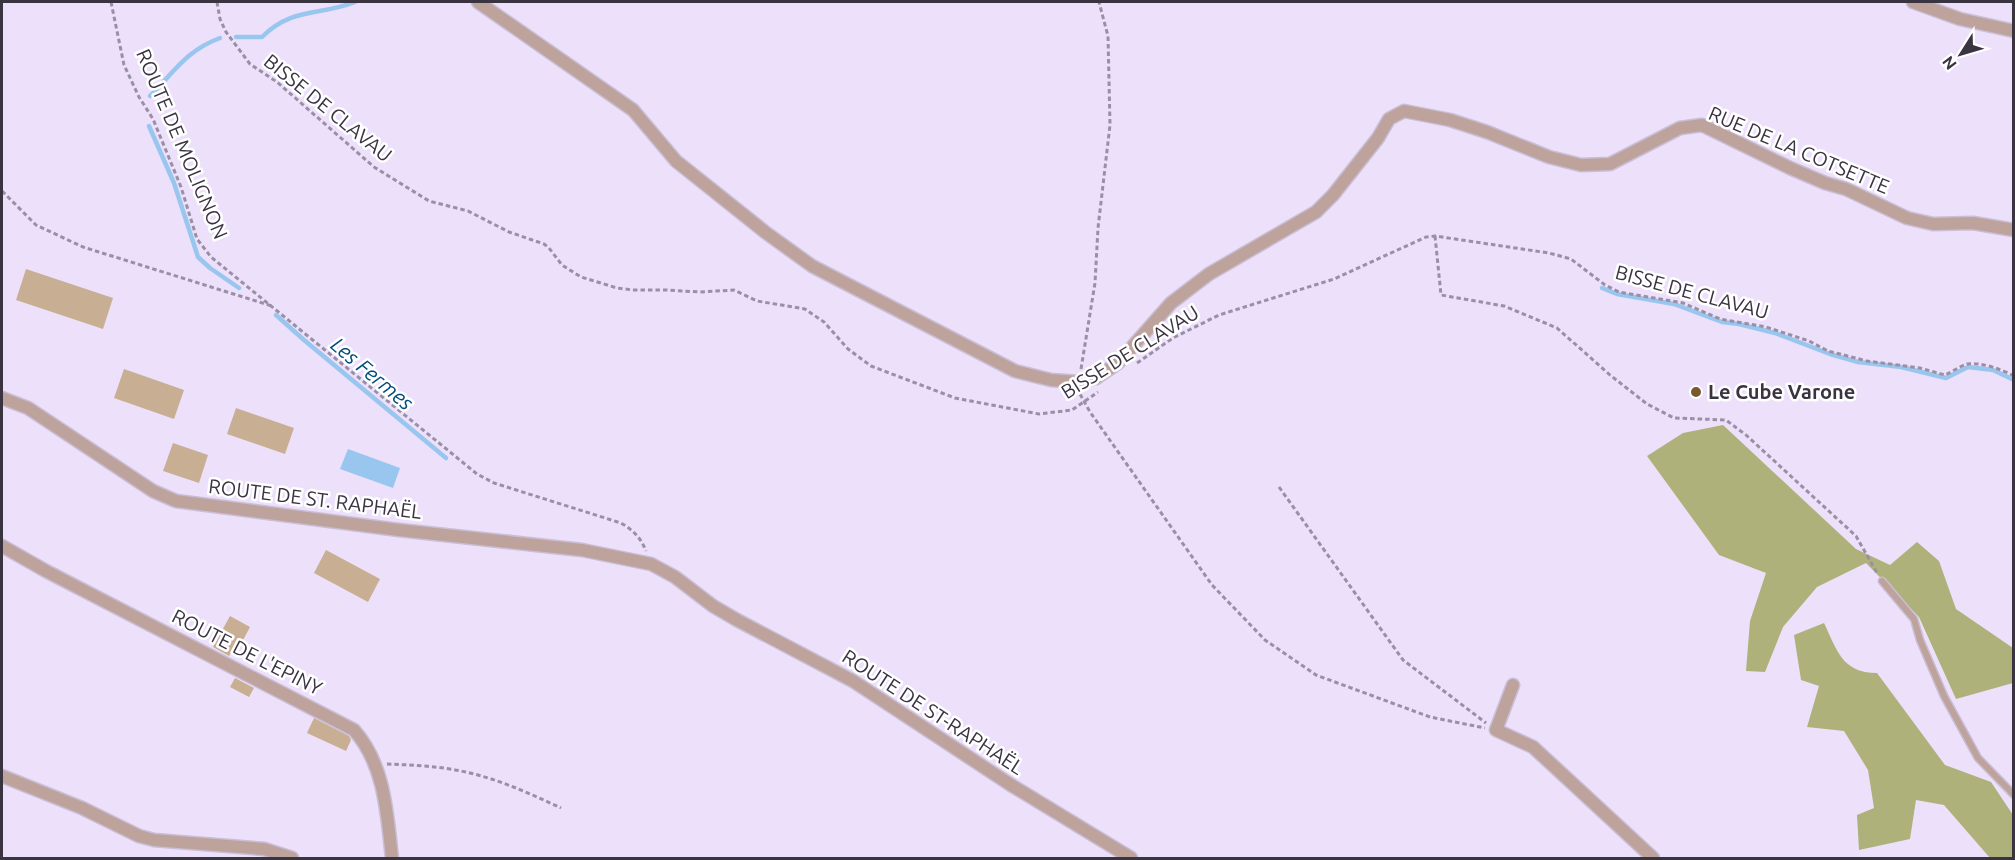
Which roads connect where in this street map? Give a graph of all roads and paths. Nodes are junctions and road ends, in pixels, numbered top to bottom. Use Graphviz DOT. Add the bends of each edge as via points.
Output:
graph roads {
  1 [pos="111,2"];
  2 [pos="217,2"];
  3 [pos="478,2"];
  4 [pos="1099,2"];
  5 [pos="1913,2"];
  6 [pos="2013,31"];
  7 [pos="2,191"];
  8 [pos="2013,230"];
  9 [pos="1435,236"];
  10 [pos="273,307"];
  11 [pos="1129,369"];
  12 [pos="2013,376"];
  13 [pos="1079,382"];
  14 [pos="1107,387"];
  15 [pos="2,398"];
  16 [pos="1083,402"];
  17 [pos="1279,488"];
  18 [pos="2,546"];
  19 [pos="651,564"];
  20 [pos="1882,581"];
  21 [pos="1513,685"];
  22 [pos="1496,730"];
  23 [pos="376,764"];
  24 [pos="2,776"];
  25 [pos="2013,795"];
  26 [pos="561,808"];
  27 [pos="292,858"];
  28 [pos="392,858"];
  29 [pos="1131,858"];
  30 [pos="1653,858"];
  1 -- 10 [label="path, ROUTE DE MOLIGNON" via="130,82 157,129 197,238 211,257"];
  2 -- 16 [label="path, BISSE DE CLAVAU" via="226,32 250,64 278,82 374,167 429,201 468,212 543,244 561,265 581,277 633,290 734,290 765,303 805,309 871,366 954,398 1039,414 1072,410"];
  3 -- 13 [label="street" via="633,110 676,161 812,266 1015,371"];
  4 -- 13 [label="path" via="1108,36 1110,125 1095,283"];
  5 -- 6 [label="street" via="1960,19"];
  7 -- 10 [label="path" via="36,225 83,247"];
  8 -- 13 [label="street, RUE DE LA COTSETTE" via="1933,224 1907,218 1790,168 1702,124 1680,128 1610,164 1581,165 1550,158 1450,120 1404,111 1389,119 1378,138 1316,212 1209,274 1171,303 1119,363 1096,378"];
  9 -- 11 [label="path, BISSE DE CLAVAU" via="1335,279 1219,315 1164,344"];
  9 -- 12 [label="path, BISSE DE CLAVAU" via="1571,259 1619,292 1683,303 1720,319 1766,327 1867,361 1945,375 1966,364 1981,365"];
  9 -- 20 [label="path" via="1441,295 1504,306 1557,328 1647,404 1674,418 1726,420 1856,536"];
  10 -- 19 [label="path, ROUTE DE MOLIGNON" via="477,474 494,483 621,523 642,541"];
  13 -- 16 [label="path"];
  14 -- 16 [label="path, BISSE DE CLAVAU"];
  15 -- 19 [label="street, ROUTE DE ST. RAPHAËL" via="28,408 153,491 176,501 582,550"];
  16 -- 22 [label="path" via="1212,585 1265,640 1316,675 1430,717"];
  17 -- 22 [label="path" via="1403,660"];
  18 -- 23 [label="street, ROUTE DE L'EPINY" via="354,730"];
  19 -- 29 [label="street, ROUTE DE ST-RAPHAËL" via="675,576 713,606 853,681"];
  20 -- 25 [label="lane" via="1914,619 1944,696 1972,749"];
  21 -- 22 [label="street"];
  22 -- 30 [label="street" via="1533,747"];
  23 -- 26 [label="path" via="458,770 513,786"];
  23 -- 28 [label="street, ROUTE DE L'EPINY"];
  24 -- 27 [label="street" via="139,836 264,849"];
}
